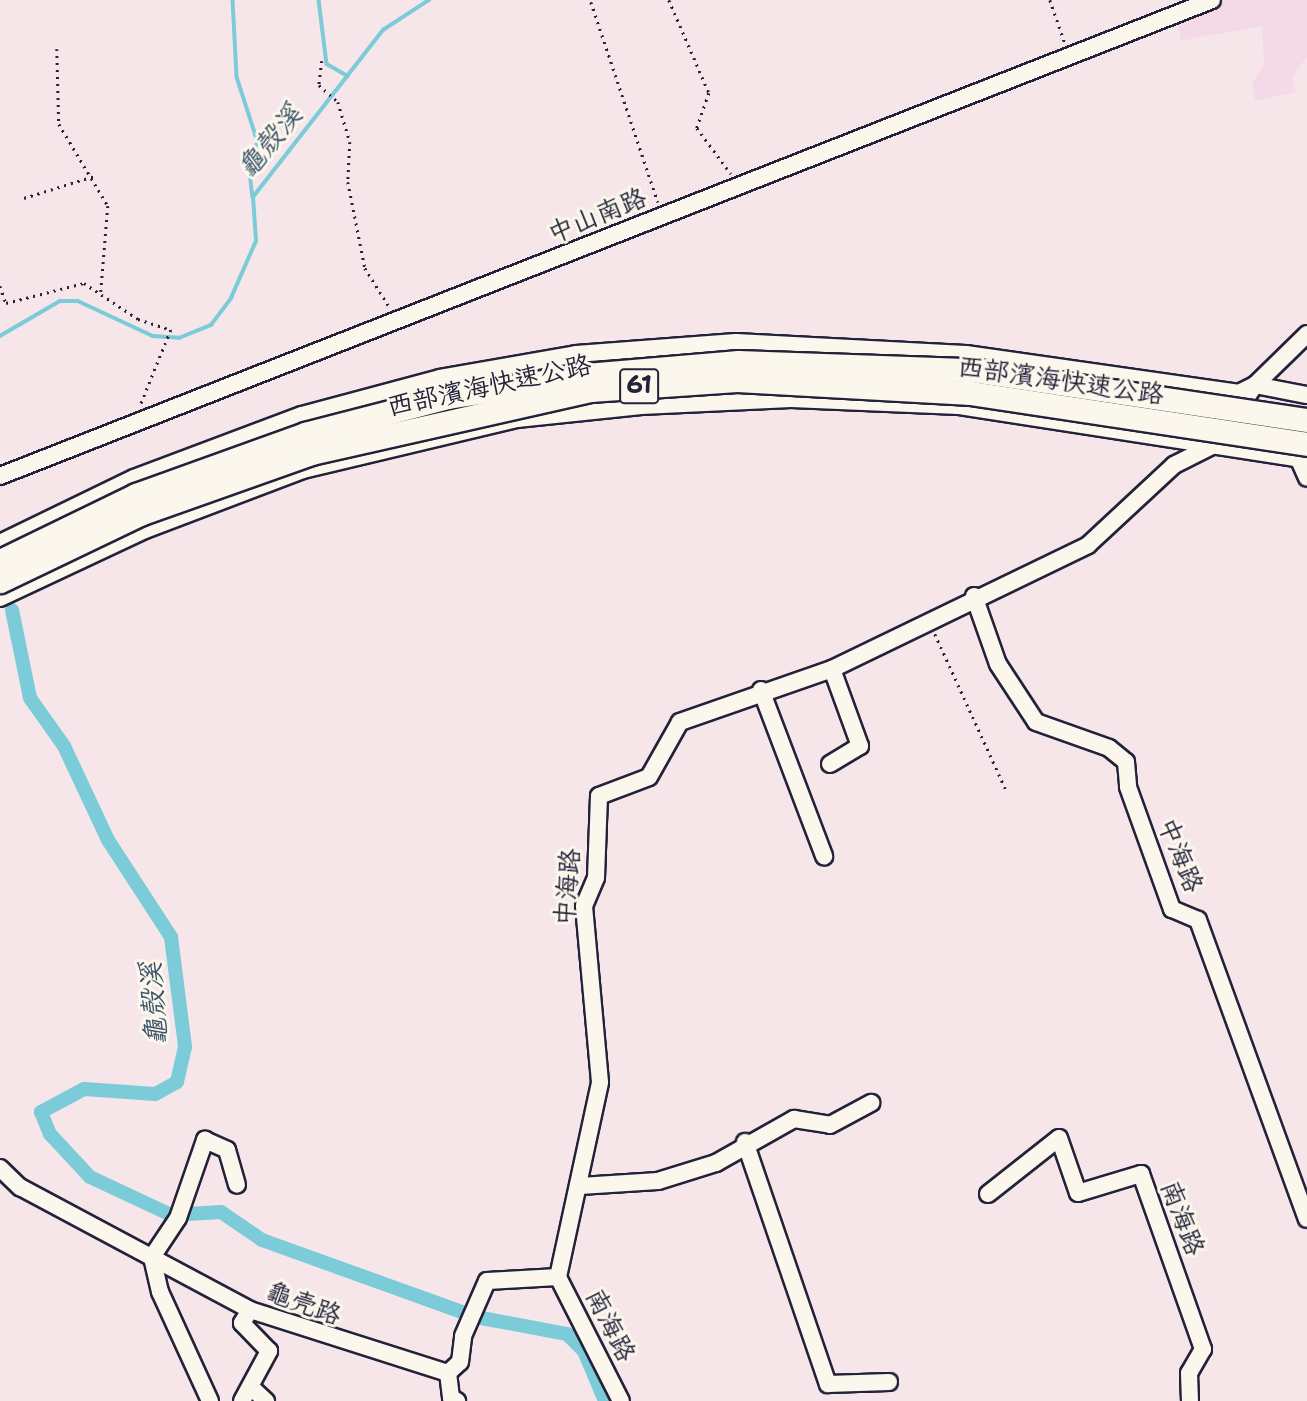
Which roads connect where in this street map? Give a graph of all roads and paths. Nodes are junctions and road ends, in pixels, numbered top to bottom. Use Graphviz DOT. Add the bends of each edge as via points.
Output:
graph roads {
  1 [pos="669,0"];
  2 [pos="1050,0"];
  3 [pos="1212,0"];
  4 [pos="591,2"];
  5 [pos="57,49"];
  6 [pos="1070,57"];
  7 [pos="322,61"];
  8 [pos="94,176"];
  9 [pos="739,185"];
  10 [pos="24,198"];
  11 [pos="662,215"];
  12 [pos="0,286"];
  13 [pos="102,292"];
  14 [pos="398,320"];
  15 [pos="1307,334"];
  16 [pos="1255,385"];
  17 [pos="1307,395"];
  18 [pos="1307,420"];
  19 [pos="142,422"];
  20 [pos="1214,445"];
  21 [pos="1304,454"];
  22 [pos="0,476"];
  23 [pos="1307,478"];
  24 [pos="0,542"];
  25 [pos="0,561"];
  26 [pos="0,581"];
  27 [pos="974,596"];
  28 [pos="0,598"];
  29 [pos="930,622"];
  30 [pos="832,668"];
  31 [pos="761,690"];
  32 [pos="830,764"];
  33 [pos="1006,790"];
  34 [pos="824,856"];
  35 [pos="871,1103"];
  36 [pos="745,1142"];
  37 [pos="0,1168"];
  38 [pos="237,1185"];
  39 [pos="580,1186"];
  40 [pos="988,1194"];
  41 [pos="1307,1219"];
  42 [pos="152,1257"];
  43 [pos="558,1277"];
  44 [pos="250,1310"];
  45 [pos="448,1373"];
  46 [pos="889,1382"];
  47 [pos="247,1395"];
  48 [pos="210,1401"];
  49 [pos="266,1401"];
  50 [pos="457,1401"];
  51 [pos="621,1401"];
  52 [pos="1190,1401"];
  1 -- 9 [label="path" via="709,93 697,128"];
  2 -- 6 [label="path"];
  3 -- 6 [label="street, 中山南路"];
  4 -- 11 [label="path"];
  5 -- 8 [label="path" via="60,124"];
  6 -- 9 [label="street, 中山南路"];
  7 -- 14 [label="path" via="319,85 338,102 350,142 348,182 365,268"];
  8 -- 10 [label="path"];
  8 -- 13 [label="path" via="110,226"];
  9 -- 11 [label="street, 中山南路"];
  11 -- 14 [label="street, 中山南路"];
  12 -- 13 [label="path" via="6,303 84,284"];
  13 -- 19 [label="path" via="138,319 172,330 141,394"];
  14 -- 19 [label="street, 中山南路"];
  15 -- 16 [label="street, 中海路"];
  16 -- 17 [label="street"];
  16 -- 20 [label="street, 中海路"];
  16 -- 21 [label="street"];
  16 -- 24 [label="street" via="1239,393 967,354 736,342 576,354 440,378 302,415 134,478"];
  18 -- 25 [label="highway, 西部濱海快速公路 / 61, bridge" via="972,370 738,362 586,375 448,397 305,435 136,495"];
  19 -- 22 [label="street, 中山南路"];
  20 -- 21 [label="street"];
  20 -- 27 [label="street, 中海路" via="1174,465 1088,545"];
  20 -- 28 [label="street" via="959,406 791,399 517,419 303,470 145,530"];
  21 -- 23 [label="street"];
  21 -- 26 [label="highway, 西部濱海快速公路 / 61, bridge" via="971,393 737,380 590,390 311,453 142,513"];
  27 -- 29 [label="street, 中海路"];
  27 -- 41 [label="street, 中海路" via="998,664 1036,722 1109,748 1126,761 1128,787 1172,909 1198,920"];
  29 -- 30 [label="street, 中海路"];
  29 -- 33 [label="path"];
  30 -- 31 [label="street, 中海路"];
  30 -- 32 [label="street" via="860,746"];
  31 -- 34 [label="street"];
  31 -- 39 [label="street, 中海路" via="680,722 649,777 599,796 596,878 584,906 600,1082"];
  35 -- 36 [label="street" via="830,1125 794,1119"];
  36 -- 39 [label="street" via="716,1163 658,1181"];
  36 -- 46 [label="street" via="828,1384"];
  37 -- 42 [label="street, 龜壳路" via="20,1187"];
  38 -- 42 [label="street" via="227,1150 205,1140 178,1219"];
  39 -- 43 [label="street, 中海路"];
  40 -- 52 [label="street, 南海路" via="1059,1138 1078,1193 1141,1174 1203,1349 1189,1373"];
  42 -- 44 [label="street, 龜壳路"];
  42 -- 48 [label="street" via="160,1292"];
  43 -- 45 [label="street, 南海路" via="494,1278 463,1336 460,1362"];
  43 -- 51 [label="street, 南海路"];
  44 -- 45 [label="street, 龜壳路"];
  44 -- 47 [label="street" via="242,1323 269,1351"];
  45 -- 50 [label="street" via="451,1398"];
  47 -- 49 [label="street"];
}
